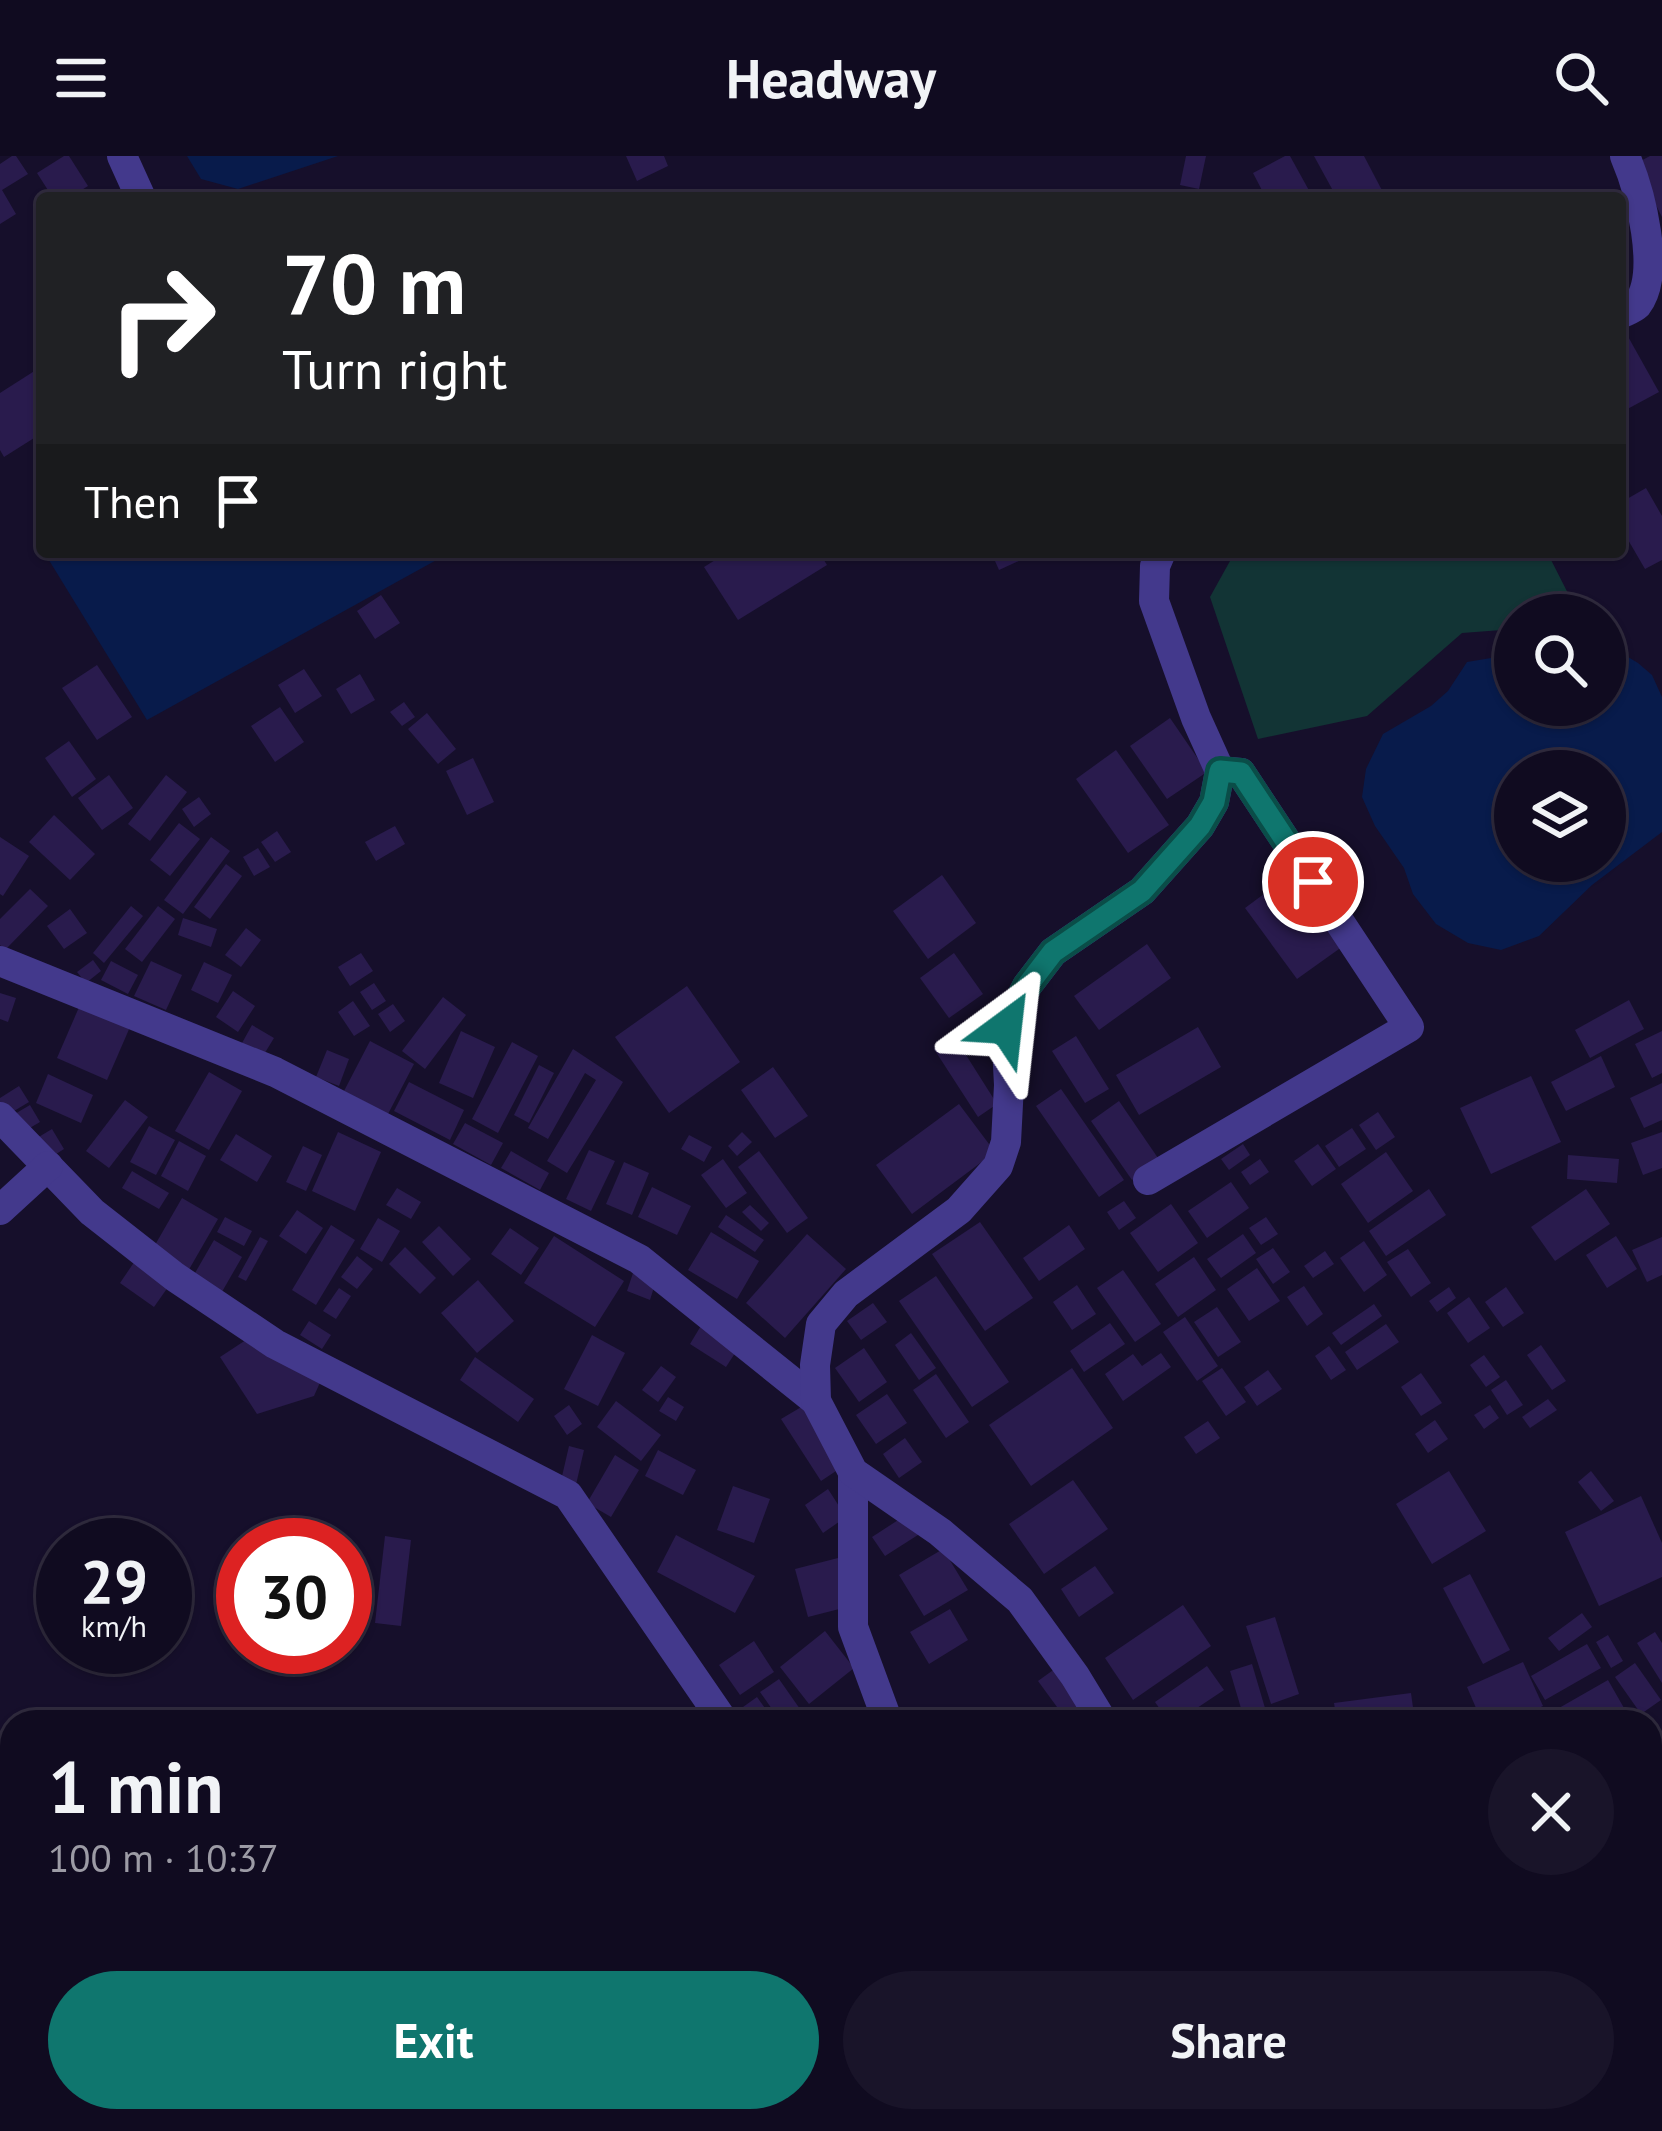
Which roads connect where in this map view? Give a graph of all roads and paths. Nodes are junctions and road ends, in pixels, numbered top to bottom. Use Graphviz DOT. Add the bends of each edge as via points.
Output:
graph roads {
  1 [pos="122,156"];
  2 [pos="1624,156"];
  3 [pos="138,192"];
  4 [pos="1626,311"];
  5 [pos="1158,558"];
  6 [pos="1220,771"];
  7 [pos="0,961"];
  8 [pos="0,1117"];
  9 [pos="48,1166"];
  10 [pos="1148,1180"];
  11 [pos="0,1210"];
  12 [pos="816,1401"];
  13 [pos="853,1472"];
  14 [pos="716,1710"];
  15 [pos="884,1710"];
  16 [pos="1096,1710"];
  1 -- 3 [label="street"];
  2 -- 4 [label="street" via="1653,252 1649,282"];
  5 -- 6 [label="street" via="1154,601"];
  6 -- 10 [label="street" via="1241,773 1409,1027"];
  6 -- 12 [label="street" via="1200,826 1142,891 1053,952 1027,986 1006,1027 1010,1085 998,1166 959,1210 846,1294 821,1324"];
  7 -- 12 [label="street" via="275,1072 639,1259"];
  8 -- 9 [label="street"];
  9 -- 11 [label="street"];
  9 -- 14 [label="street" via="92,1212 275,1344 568,1495"];
  12 -- 13 [label="street"];
  13 -- 15 [label="street" via="854,1627"];
  13 -- 16 [label="street" via="1020,1600"];
}
